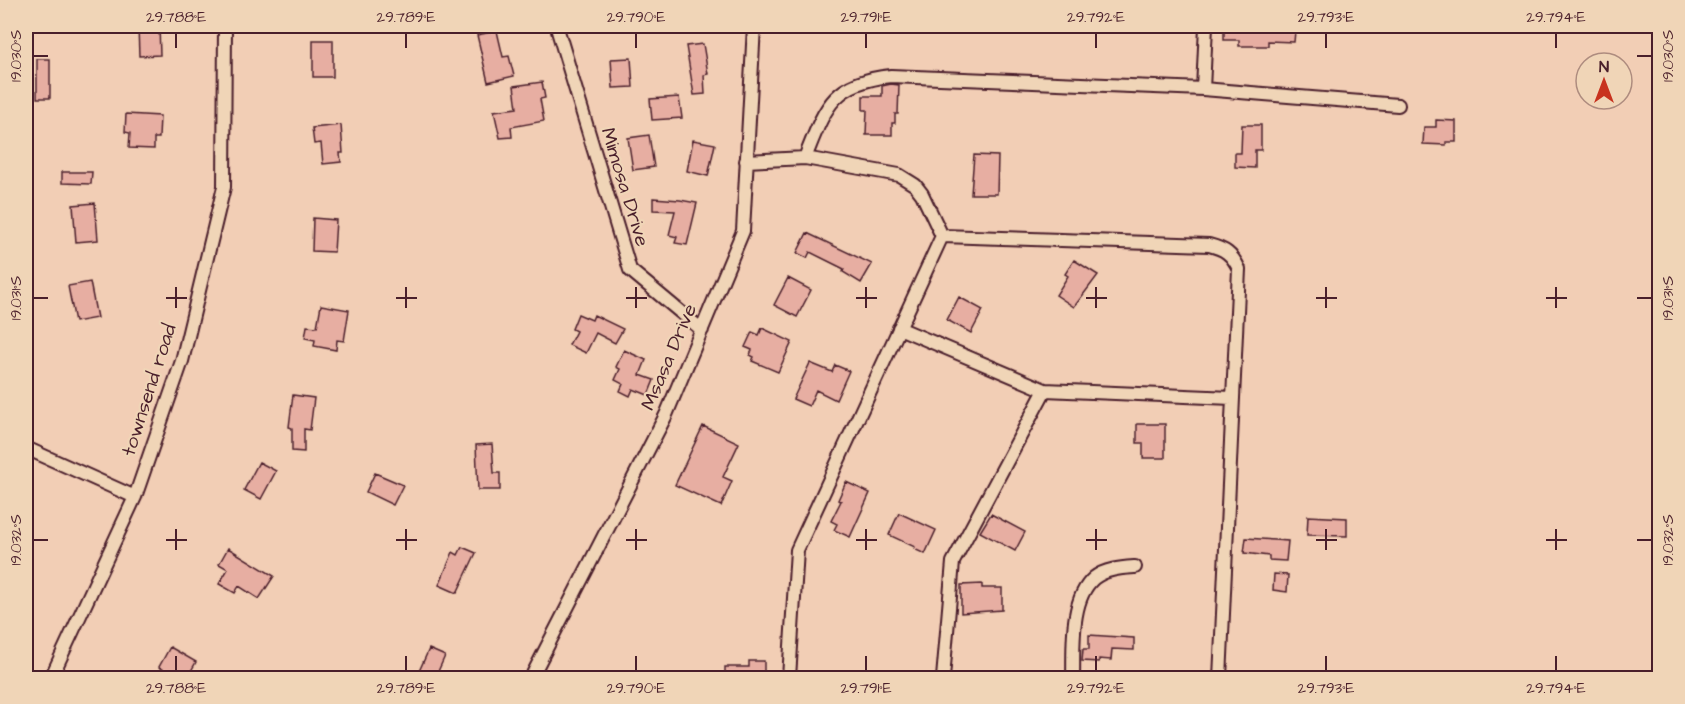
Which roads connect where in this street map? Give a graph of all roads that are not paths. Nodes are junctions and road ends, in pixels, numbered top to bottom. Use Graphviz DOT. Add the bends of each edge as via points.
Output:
graph roads {
  1 [pos="225,26"];
  2 [pos="558,26"];
  3 [pos="754,26"];
  4 [pos="1206,26"];
  5 [pos="1203,89"];
  6 [pos="1398,105"];
  7 [pos="805,158"];
  8 [pos="746,161"];
  9 [pos="942,236"];
  10 [pos="899,328"];
  11 [pos="702,330"];
  12 [pos="1045,390"];
  13 [pos="1232,398"];
  14 [pos="26,448"];
  15 [pos="135,497"];
  16 [pos="1134,567"];
  17 [pos="51,678"];
  18 [pos="531,678"];
  19 [pos="789,678"];
  20 [pos="943,678"];
  21 [pos="1073,678"];
  22 [pos="1220,678"];
  1 -- 15 [label="street, townsend road" via="224,187 182,361"];
  2 -- 11 [label="street, Mimosa Drive" via="630,270"];
  3 -- 8 [label="street, Msasa Drive"];
  4 -- 5 [label="street"];
  5 -- 6 [label="street"];
  5 -- 7 [label="street" via="874,78 853,84 836,96 818,125"];
  7 -- 8 [label="street"];
  7 -- 9 [label="street" via="907,178 922,194"];
  8 -- 11 [label="street, Msasa Drive" via="743,231"];
  9 -- 10 [label="street"];
  9 -- 13 [label="street" via="1223,248 1233,256 1239,269"];
  10 -- 12 [label="street"];
  10 -- 19 [label="street" via="797,550"];
  11 -- 18 [label="street, Msasa Drive" via="666,415"];
  12 -- 13 [label="street"];
  12 -- 20 [label="street" via="953,562"];
  13 -- 22 [label="street"];
  14 -- 15 [label="street"];
  15 -- 17 [label="street, townsend road"];
  16 -- 21 [label="street" via="1107,571 1094,578 1085,590 1075,620"];
}
